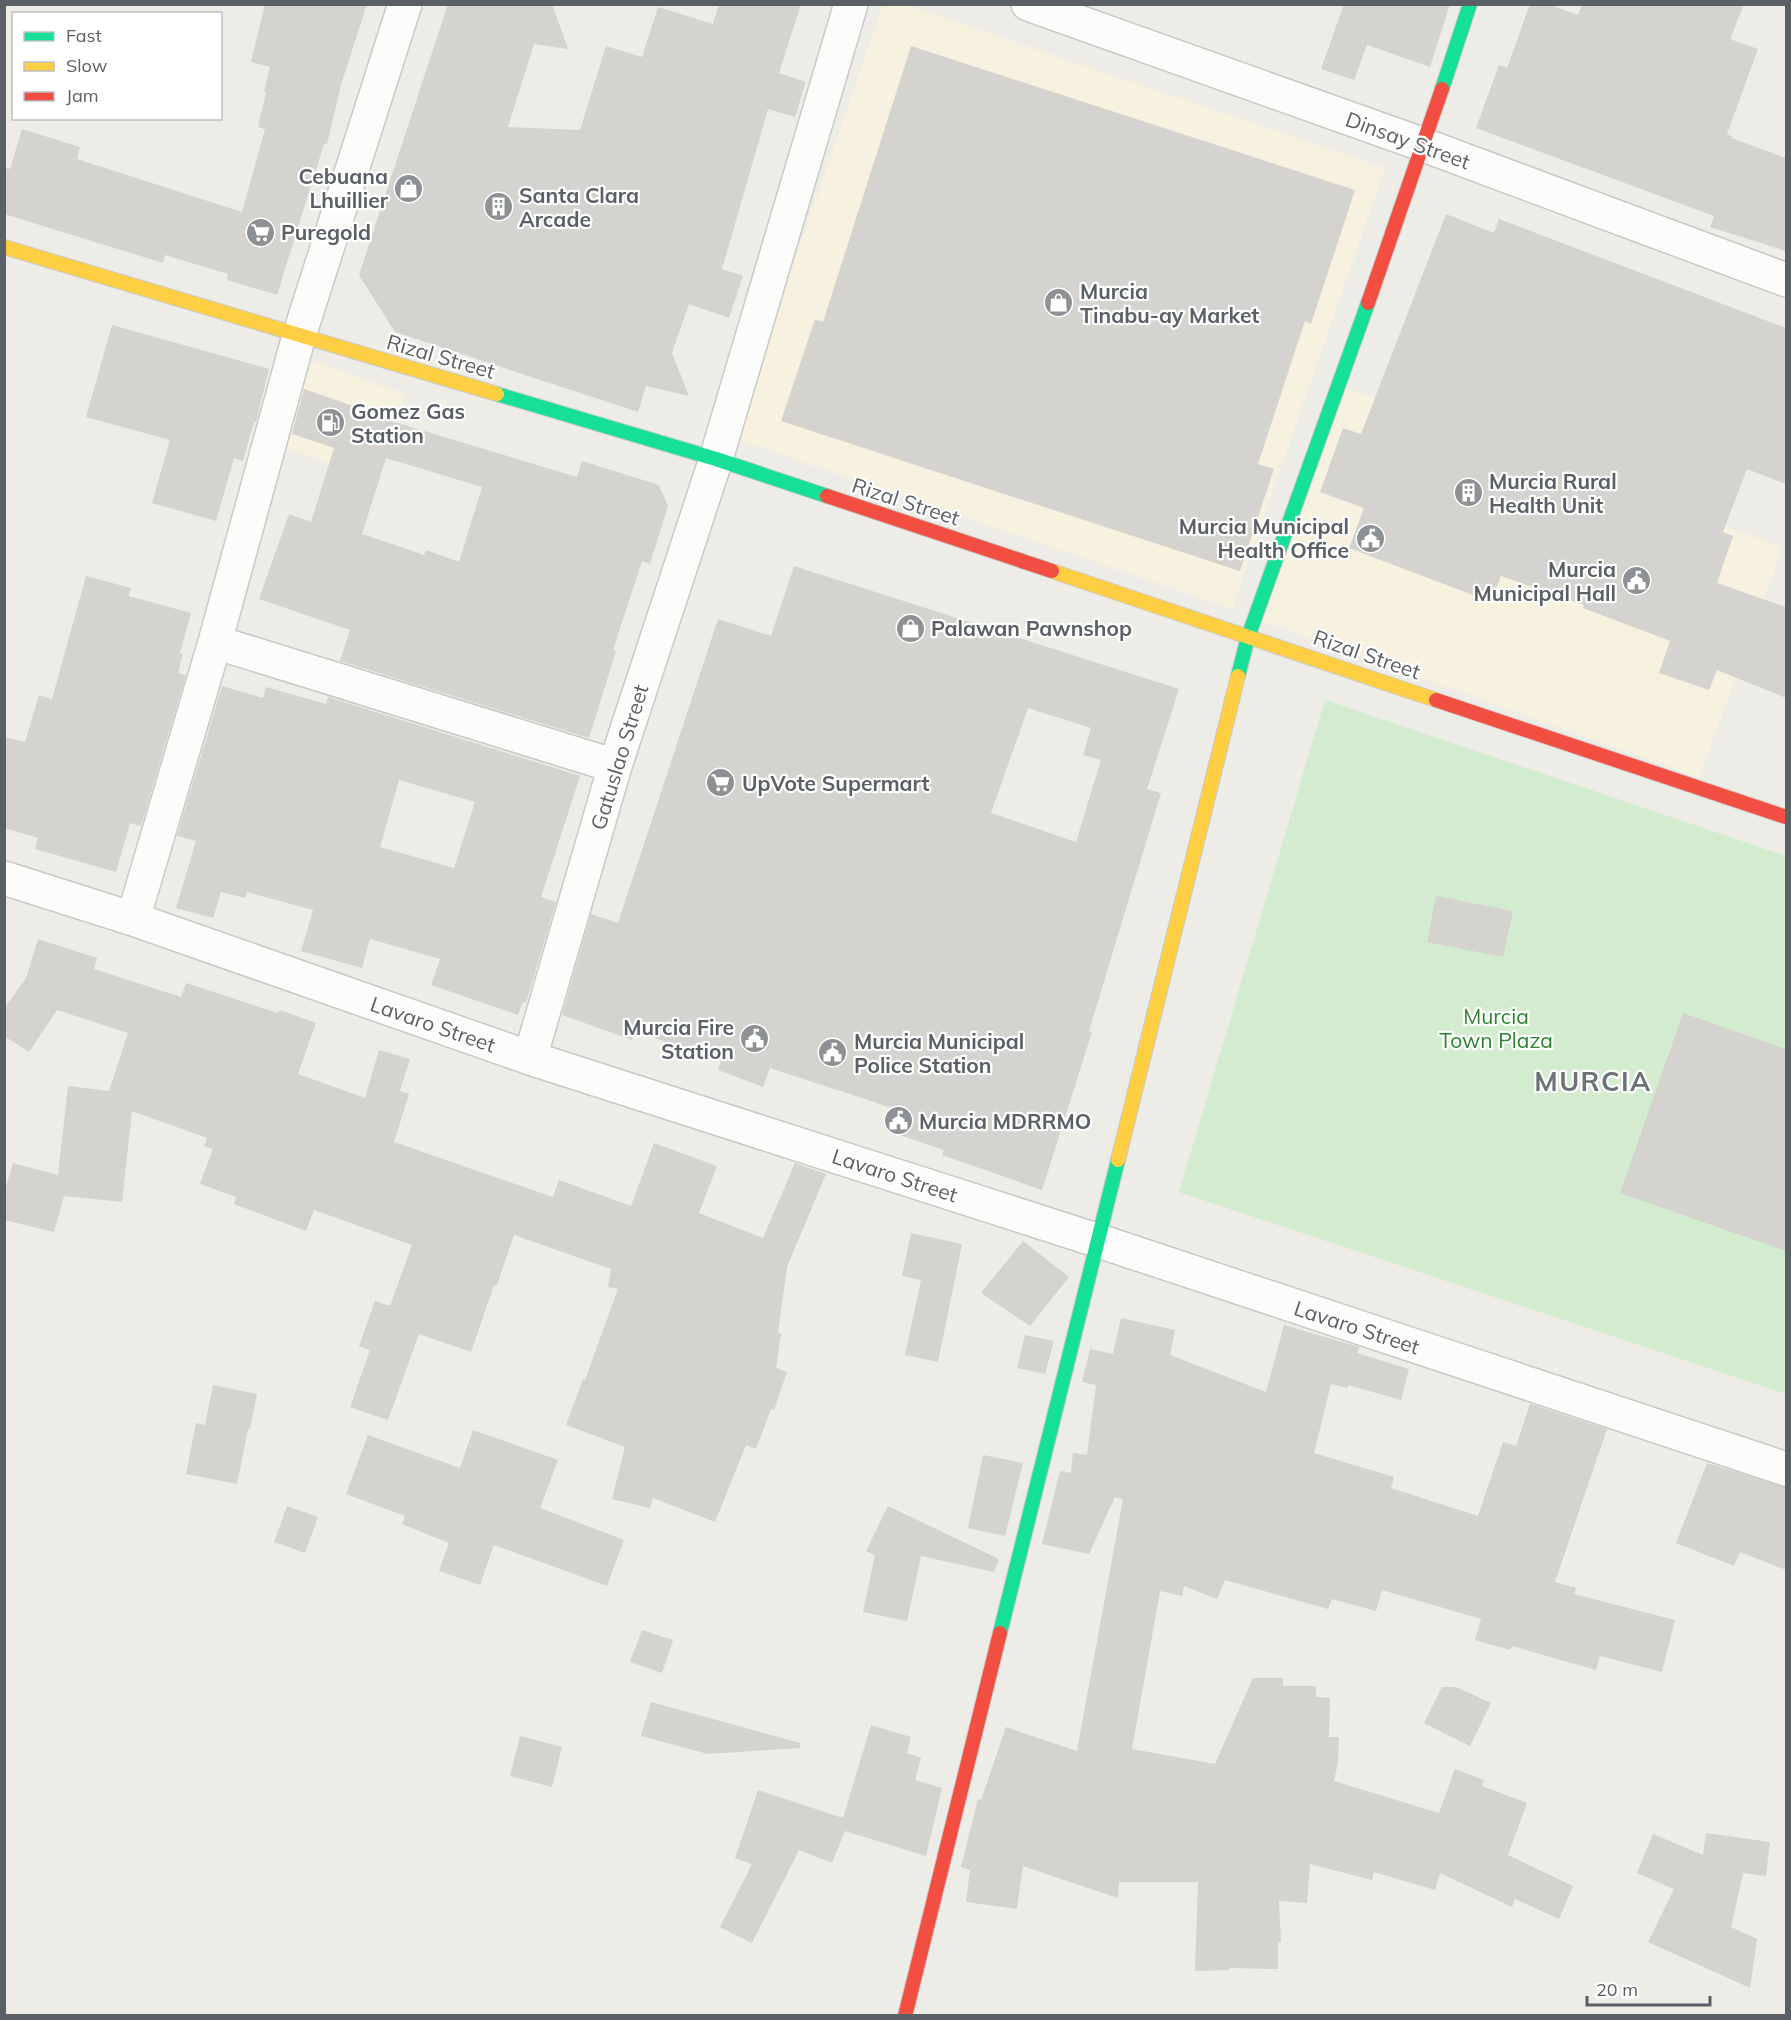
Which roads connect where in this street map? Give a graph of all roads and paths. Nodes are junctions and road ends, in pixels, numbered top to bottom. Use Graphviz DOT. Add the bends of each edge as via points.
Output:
graph roads {
  1 [pos="405,4"];
  2 [pos="851,4"];
  3 [pos="1028,4"];
  4 [pos="1470,4"];
  5 [pos="1424,145"];
  6 [pos="4,247"];
  7 [pos="1786,280"];
  8 [pos="299,336"];
  9 [pos="716,459"];
  10 [pos="1248,637"];
  11 [pos="215,642"];
  12 [pos="615,766"];
  13 [pos="1786,817"];
  14 [pos="4,878"];
  15 [pos="133,919"];
  16 [pos="530,1058"];
  17 [pos="1096,1240"];
  18 [pos="1786,1469"];
  19 [pos="905,2016"];
  1 -- 8 [label="street"];
  2 -- 9 [label="street, Gatuslao Street"];
  3 -- 5 [label="street, Dinsay Street"];
  4 -- 5 [label="street"];
  5 -- 7 [label="street, Dinsay Street"];
  5 -- 10 [label="street"];
  6 -- 8 [label="street, Rizal Street"];
  8 -- 9 [label="street, Rizal Street"];
  8 -- 11 [label="street"];
  9 -- 10 [label="street, Rizal Street"];
  9 -- 12 [label="street, Gatuslao Street"];
  10 -- 13 [label="street, Rizal Street"];
  10 -- 17 [label="street"];
  11 -- 12 [label="street"];
  11 -- 15 [label="street"];
  12 -- 16 [label="street, Gatuslao Street"];
  14 -- 15 [label="street, Lavaro Street"];
  15 -- 16 [label="street, Lavaro Street"];
  16 -- 17 [label="street, Lavaro Street"];
  17 -- 18 [label="street, Lavaro Street"];
  17 -- 19 [label="street"];
}
